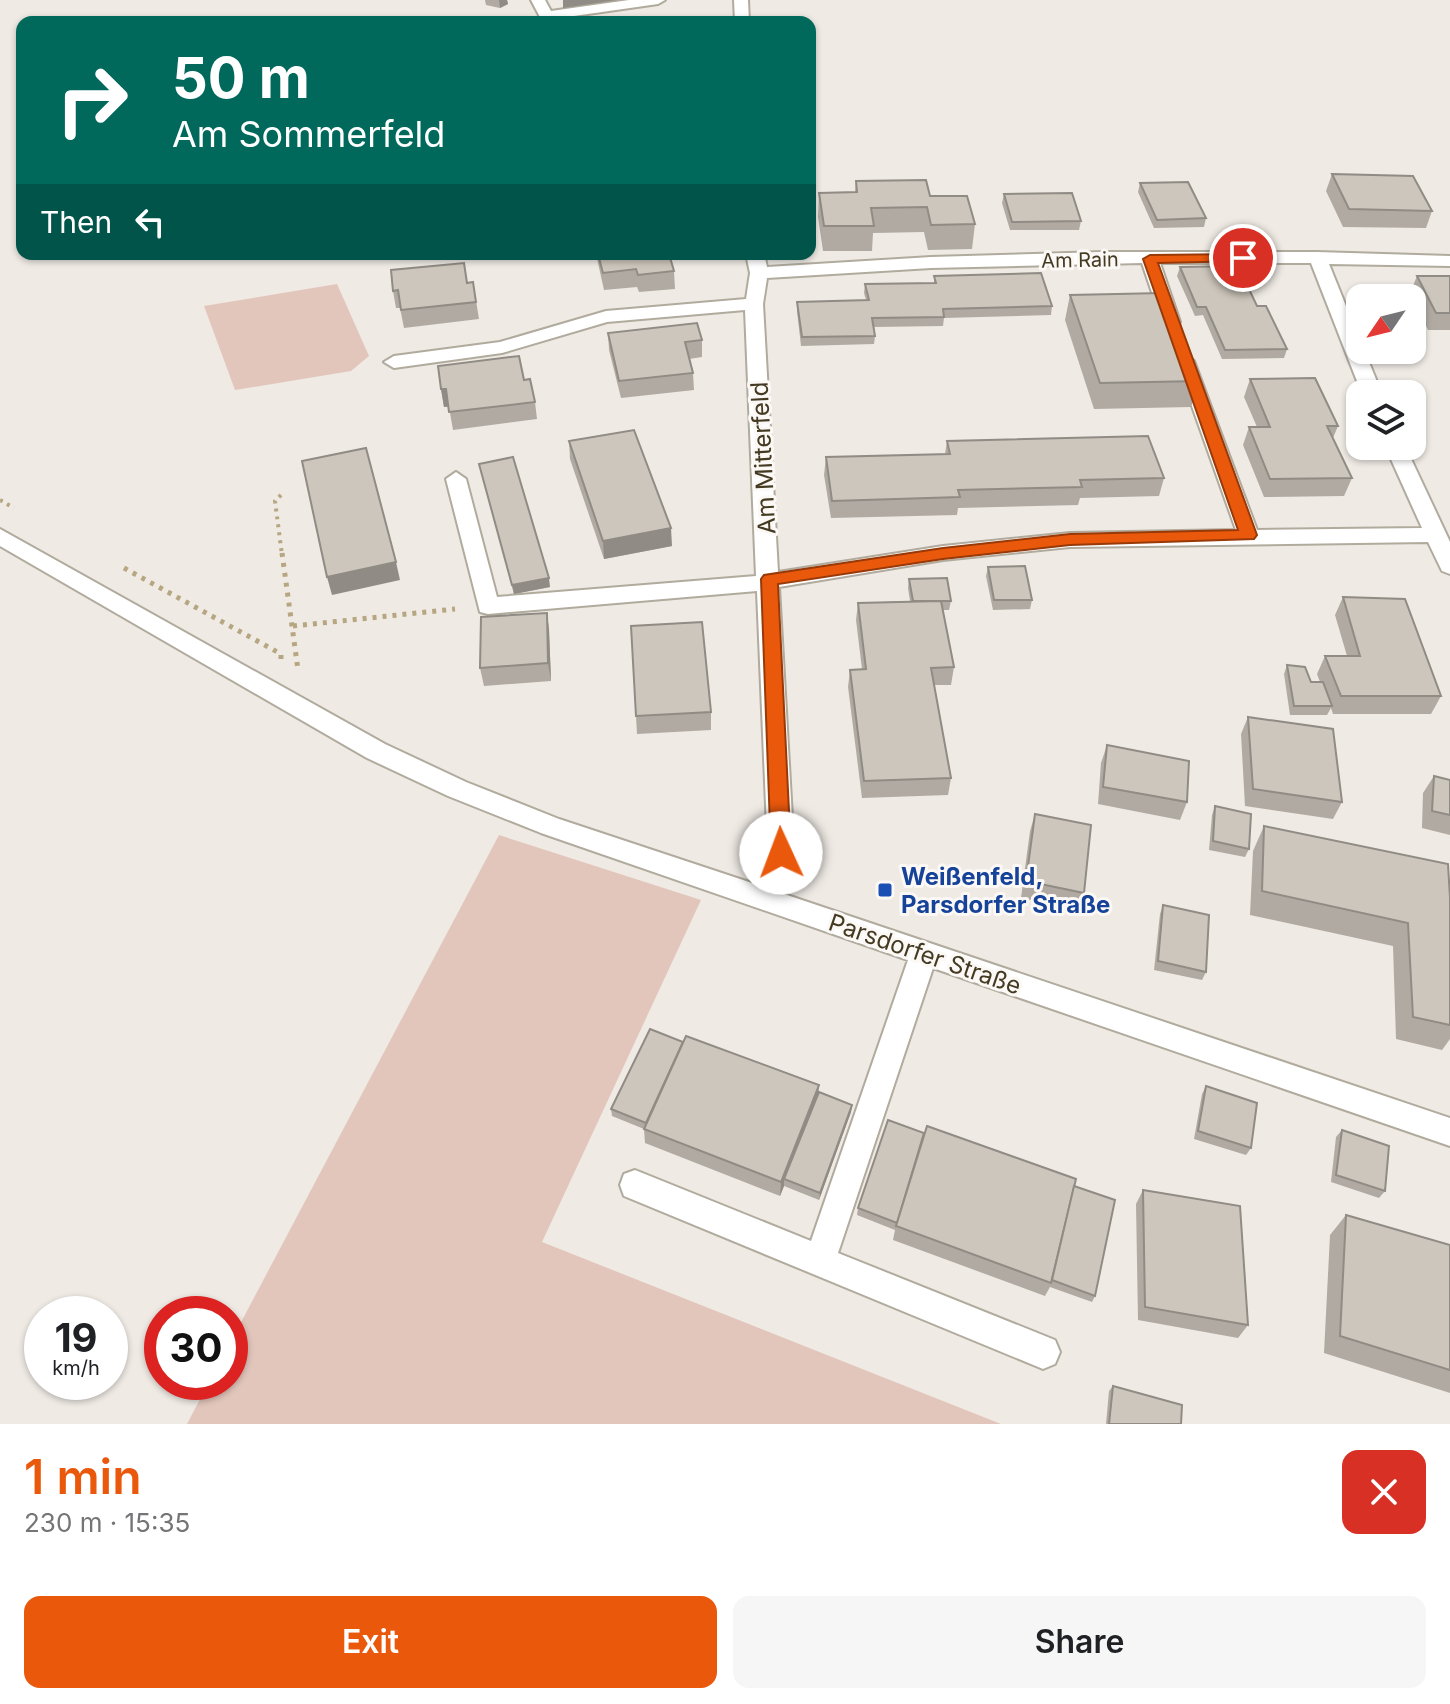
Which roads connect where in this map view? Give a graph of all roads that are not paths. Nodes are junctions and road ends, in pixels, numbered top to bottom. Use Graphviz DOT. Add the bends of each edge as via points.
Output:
graph roads {
  1 [pos="538,0"];
  2 [pos="658,0"];
  3 [pos="1317,257"];
  4 [pos="1150,259"];
  5 [pos="1450,261"];
  6 [pos="757,264"];
  7 [pos="754,304"];
  8 [pos="394,362"];
  9 [pos="1366,380"];
  10 [pos="1401,460"];
  11 [pos="456,479"];
  12 [pos="1248,535"];
  13 [pos="1434,535"];
  14 [pos="0,536"];
  15 [pos="1450,566"];
  16 [pos="770,579"];
  17 [pos="769,900"];
  18 [pos="924,953"];
  19 [pos="1450,1128"];
  20 [pos="635,1185"];
  21 [pos="820,1260"];
  22 [pos="1043,1352"];
  1 -- 2 [label="street" via="546,16"];
  3 -- 4 [label="street, Am Rain"];
  3 -- 5 [label="street, Am Rain"];
  3 -- 9 [label="street"];
  4 -- 6 [label="street, Am Rain"];
  4 -- 12 [label="street"];
  6 -- 7 [label="street, Am Mitterfeld"];
  7 -- 8 [label="street" via="606,317 502,347"];
  7 -- 16 [label="street, Am Mitterfeld"];
  10 -- 13 [label="street"];
  11 -- 16 [label="street" via="488,606"];
  12 -- 13 [label="street"];
  12 -- 16 [label="street" via="1070,540"];
  13 -- 15 [label="street"];
  14 -- 17 [label="street, Parsdorfer Straße" via="376,751 550,826"];
  16 -- 17 [label="street, Am Mitterfeld" via="781,853"];
  17 -- 18 [label="street, Parsdorfer Straße"];
  18 -- 19 [label="street, Parsdorfer Straße"];
  18 -- 21 [label="street"];
  20 -- 21 [label="street"];
  21 -- 22 [label="street"];
}
